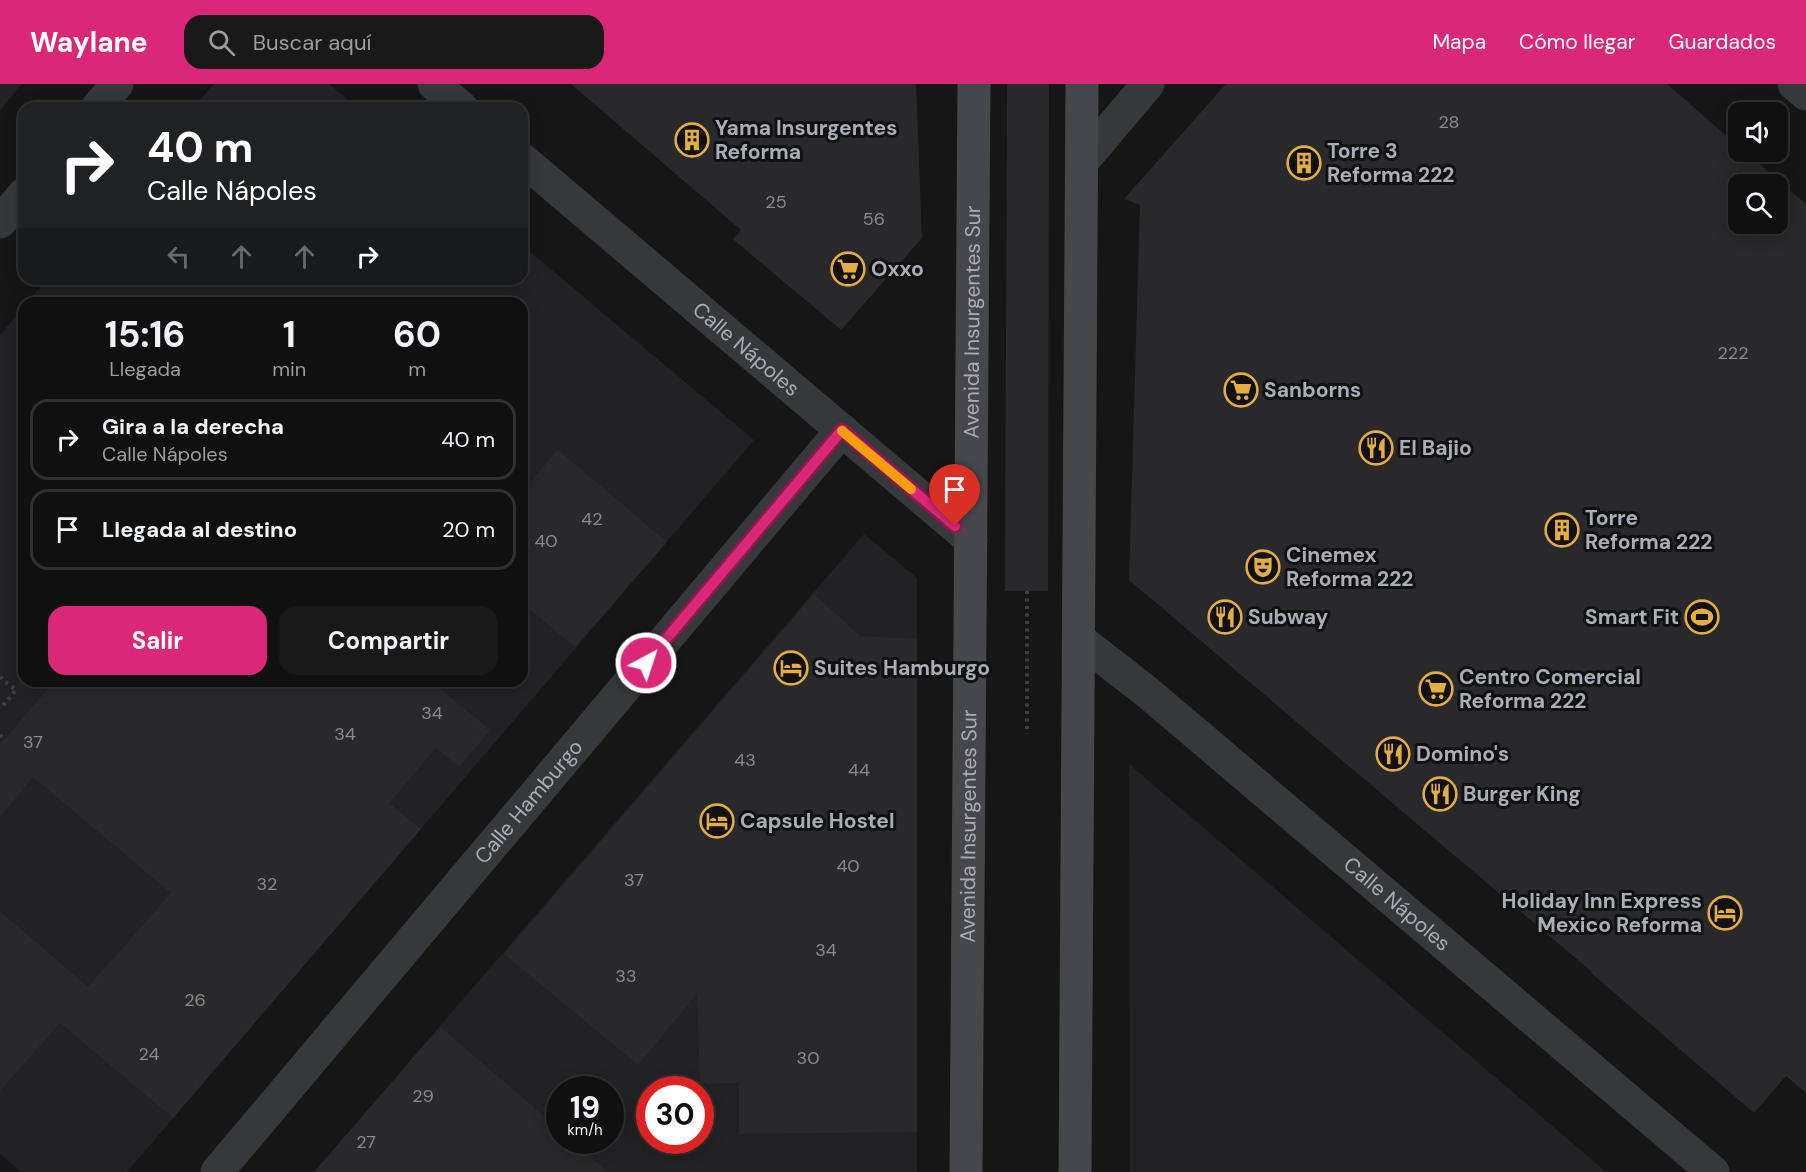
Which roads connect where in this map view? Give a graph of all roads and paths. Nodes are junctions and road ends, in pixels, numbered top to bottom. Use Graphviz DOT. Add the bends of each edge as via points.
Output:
graph roads {
  1 [pos="117,84"];
  2 [pos="434,84"];
  3 [pos="974,84"];
  4 [pos="1082,84"];
  5 [pos="1148,84"];
  6 [pos="1794,84"];
  7 [pos="1806,94"];
  8 [pos="102,102"];
  9 [pos="455,102"];
  10 [pos="1082,162"];
  11 [pos="528,164"];
  12 [pos="18,201"];
  13 [pos="0,222"];
  14 [pos="842,430"];
  15 [pos="971,540"];
  16 [pos="1027,591"];
  17 [pos="1079,639"];
  18 [pos="0,677"];
  19 [pos="0,709"];
  20 [pos="1027,734"];
  21 [pos="217,1172"];
  22 [pos="966,1172"];
  23 [pos="1076,1172"];
  24 [pos="1713,1172"];
  1 -- 8 [label="street"];
  2 -- 9 [label="street"];
  3 -- 15 [label="main road, Avenida Insurgentes Sur"];
  4 -- 10 [label="main road"];
  5 -- 10 [label="street"];
  6 -- 7 [label="street"];
  10 -- 17 [label="main road"];
  11 -- 14 [label="street, Calle Nápoles"];
  12 -- 13 [label="street"];
  14 -- 15 [label="street, Calle Nápoles"];
  14 -- 21 [label="street, Calle Hamburgo"];
  15 -- 22 [label="main road, Avenida Insurgentes Sur"];
  16 -- 20 [label="path"];
  17 -- 23 [label="main road"];
  17 -- 24 [label="street, Calle Nápoles"];
  18 -- 19 [label="path" via="16,690"];
}
